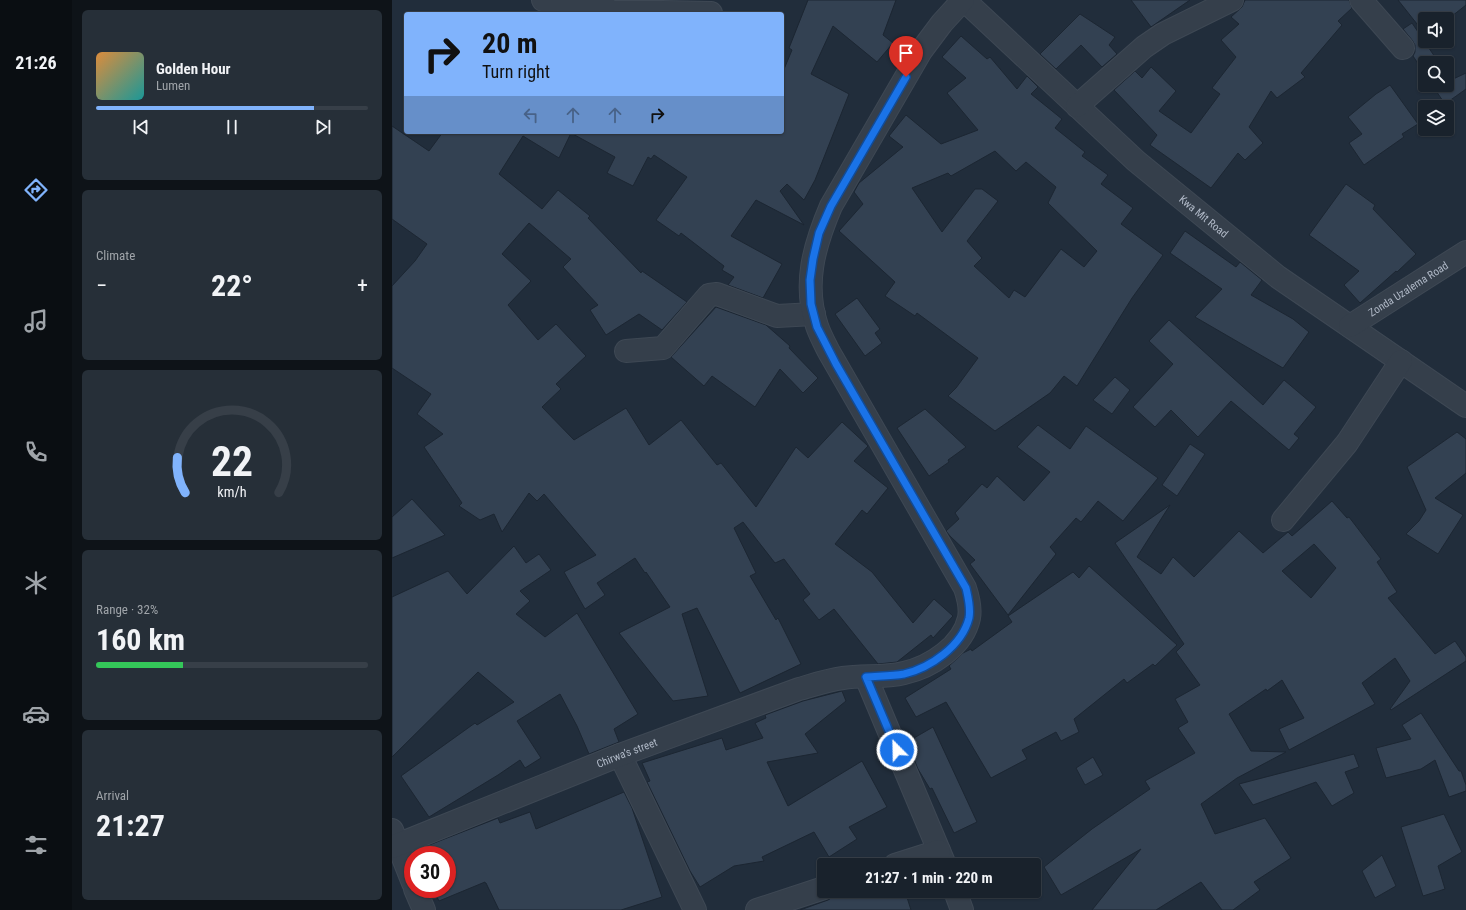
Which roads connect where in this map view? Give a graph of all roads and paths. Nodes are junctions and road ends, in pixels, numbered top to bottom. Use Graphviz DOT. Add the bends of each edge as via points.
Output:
graph roads {
  1 [pos="542,0"];
  2 [pos="963,0"];
  3 [pos="1232,0"];
  4 [pos="1361,0"];
  5 [pos="662,12"];
  6 [pos="1403,48"];
  7 [pos="1077,106"];
  8 [pos="1466,252"];
  9 [pos="814,314"];
  10 [pos="1350,326"];
  11 [pos="626,351"];
  12 [pos="1401,361"];
  13 [pos="1466,406"];
  14 [pos="1283,520"];
  15 [pos="866,677"];
  16 [pos="620,755"];
  17 [pos="394,841"];
  18 [pos="942,858"];
  19 [pos="404,863"];
  20 [pos="817,890"];
  21 [pos="419,898"];
  22 [pos="958,898"];
  23 [pos="424,910"];
  24 [pos="695,910"];
  25 [pos="757,910"];
  26 [pos="962,910"];
  1 -- 5 [label="street" via="614,11"];
  2 -- 7 [label="street, Kwa Mit Road"];
  2 -- 9 [label="street, Chirwa’s street" via="921,52 831,206 819,233 813,259 810,280"];
  3 -- 7 [label="street" via="1163,34 1144,47"];
  4 -- 6 [label="street"];
  7 -- 10 [label="street, Kwa Mit Road" via="1136,161 1278,277"];
  8 -- 10 [label="street, Zonda Uzalema Road"];
  9 -- 11 [label="street" via="777,316 717,294 709,295 663,348"];
  9 -- 15 [label="street, Chirwa’s street" via="829,352 966,588 969,601 970,617 966,628 956,642 940,656 923,667 904,674"];
  10 -- 12 [label="street, Kwa Mit Road"];
  12 -- 13 [label="street, Kwa Mit Road"];
  12 -- 14 [label="street" via="1347,443"];
  15 -- 16 [label="street, Chirwa’s street" via="822,682"];
  15 -- 18 [label="street"];
  16 -- 17 [label="street, Chirwa’s street"];
  16 -- 24 [label="street"];
  17 -- 19 [label="street"];
  20 -- 25 [label="street"];
  21 -- 23 [label="street"];
  22 -- 26 [label="street"];
}
